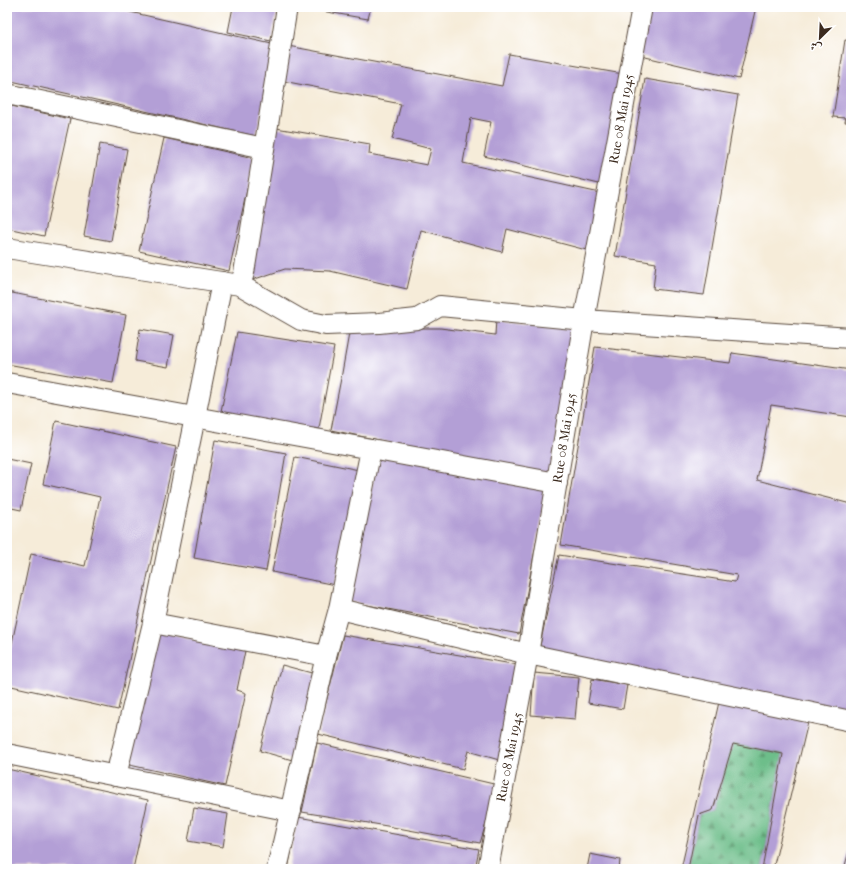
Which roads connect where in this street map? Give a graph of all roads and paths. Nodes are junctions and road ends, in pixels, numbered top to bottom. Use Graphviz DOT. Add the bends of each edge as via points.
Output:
graph roads {
  1 [pos="287,7"];
  2 [pos="642,7"];
  3 [pos="7,94"];
  4 [pos="264,148"];
  5 [pos="7,248"];
  6 [pos="230,283"];
  7 [pos="584,320"];
  8 [pos="851,338"];
  9 [pos="7,383"];
  10 [pos="195,417"];
  11 [pos="371,449"];
  12 [pos="557,483"];
  13 [pos="339,609"];
  14 [pos="153,623"];
  15 [pos="528,654"];
  16 [pos="326,656"];
  17 [pos="851,721"];
  18 [pos="7,754"];
  19 [pos="116,776"];
  20 [pos="291,811"];
  21 [pos="277,869"];
  22 [pos="488,869"];
  1 -- 4 [label="street"];
  2 -- 7 [label="street, Rue 08 Mai 1945"];
  3 -- 4 [label="street"];
  4 -- 6 [label="street" via="244,273"];
  5 -- 6 [label="street"];
  6 -- 7 [label="street" via="301,320 326,325 417,319 440,306"];
  6 -- 10 [label="street"];
  7 -- 8 [label="street"];
  7 -- 12 [label="street, Rue 08 Mai 1945"];
  9 -- 10 [label="street"];
  10 -- 11 [label="street"];
  10 -- 14 [label="street"];
  11 -- 12 [label="street"];
  11 -- 13 [label="street"];
  12 -- 15 [label="street, Rue 08 Mai 1945"];
  13 -- 15 [label="street"];
  13 -- 16 [label="street"];
  14 -- 16 [label="street"];
  14 -- 19 [label="street"];
  15 -- 17 [label="street"];
  15 -- 22 [label="street, Rue 08 Mai 1945"];
  16 -- 20 [label="street"];
  18 -- 19 [label="street"];
  19 -- 20 [label="street"];
  20 -- 21 [label="street"];
}
